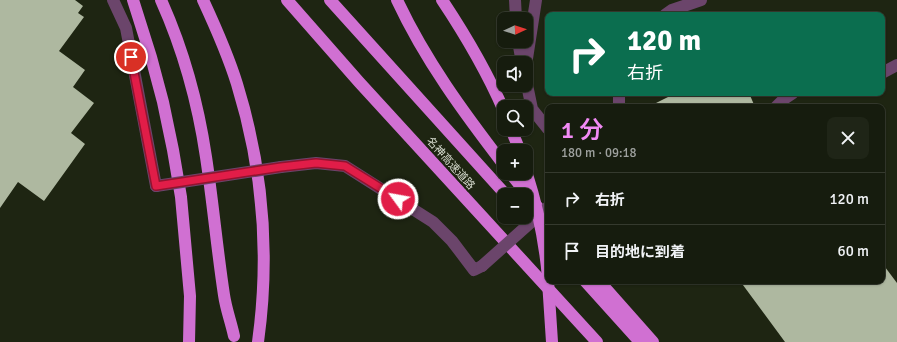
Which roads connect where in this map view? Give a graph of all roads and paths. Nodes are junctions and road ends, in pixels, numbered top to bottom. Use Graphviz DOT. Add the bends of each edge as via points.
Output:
graph roads {
  1 [pos="113,0"];
  2 [pos="133,0"];
  3 [pos="161,0"];
  4 [pos="203,0"];
  5 [pos="287,0"];
  6 [pos="330,0"];
  7 [pos="397,0"];
  8 [pos="442,0"];
  9 [pos="515,0"];
  10 [pos="536,0"];
  11 [pos="701,0"];
  12 [pos="516,12"];
  13 [pos="670,12"];
  14 [pos="527,56"];
  15 [pos="897,65"];
  16 [pos="885,71"];
  17 [pos="528,92"];
  18 [pos="788,96"];
  19 [pos="499,100"];
  20 [pos="779,104"];
  21 [pos="545,125"];
  22 [pos="497,156"];
  23 [pos="516,180"];
  24 [pos="529,180"];
  25 [pos="500,188"];
  26 [pos="545,210"];
  27 [pos="545,216"];
  28 [pos="533,224"];
  29 [pos="545,238"];
  30 [pos="545,259"];
  31 [pos="548,284"];
  32 [pos="588,284"];
  33 [pos="602,284"];
  34 [pos="234,336"];
  35 [pos="189,342"];
  36 [pos="258,342"];
  37 [pos="552,342"];
  38 [pos="597,342"];
  39 [pos="640,342"];
  40 [pos="652,342"];
  1 -- 26 [label="street, bridge" via="126,28 156,186 316,163 345,166 433,222 452,241 474,270 482,266"];
  2 -- 35 [label="highway" via="163,102 181,197 190,296"];
  3 -- 34 [label="highway" via="180,50 198,114 206,155 224,296"];
  4 -- 36 [label="highway" via="237,83 254,152 264,230 264,268"];
  5 -- 38 [label="highway, 名神高速道路"];
  6 -- 25 [label="highway, 名神高速道路"];
  7 -- 22 [label="highway" via="453,97"];
  8 -- 19 [label="highway" via="484,67"];
  9 -- 12 [label="street"];
  10 -- 14 [label="street"];
  11 -- 13 [label="street"];
  15 -- 16 [label="street"];
  17 -- 21 [label="street" via="532,109"];
  18 -- 20 [label="street"];
  23 -- 27 [label="highway"];
  24 -- 30 [label="highway, bridge"];
  28 -- 29 [label="highway"];
  31 -- 37 [label="highway, bridge"];
  32 -- 39 [label="highway"];
  33 -- 40 [label="highway"];
}
